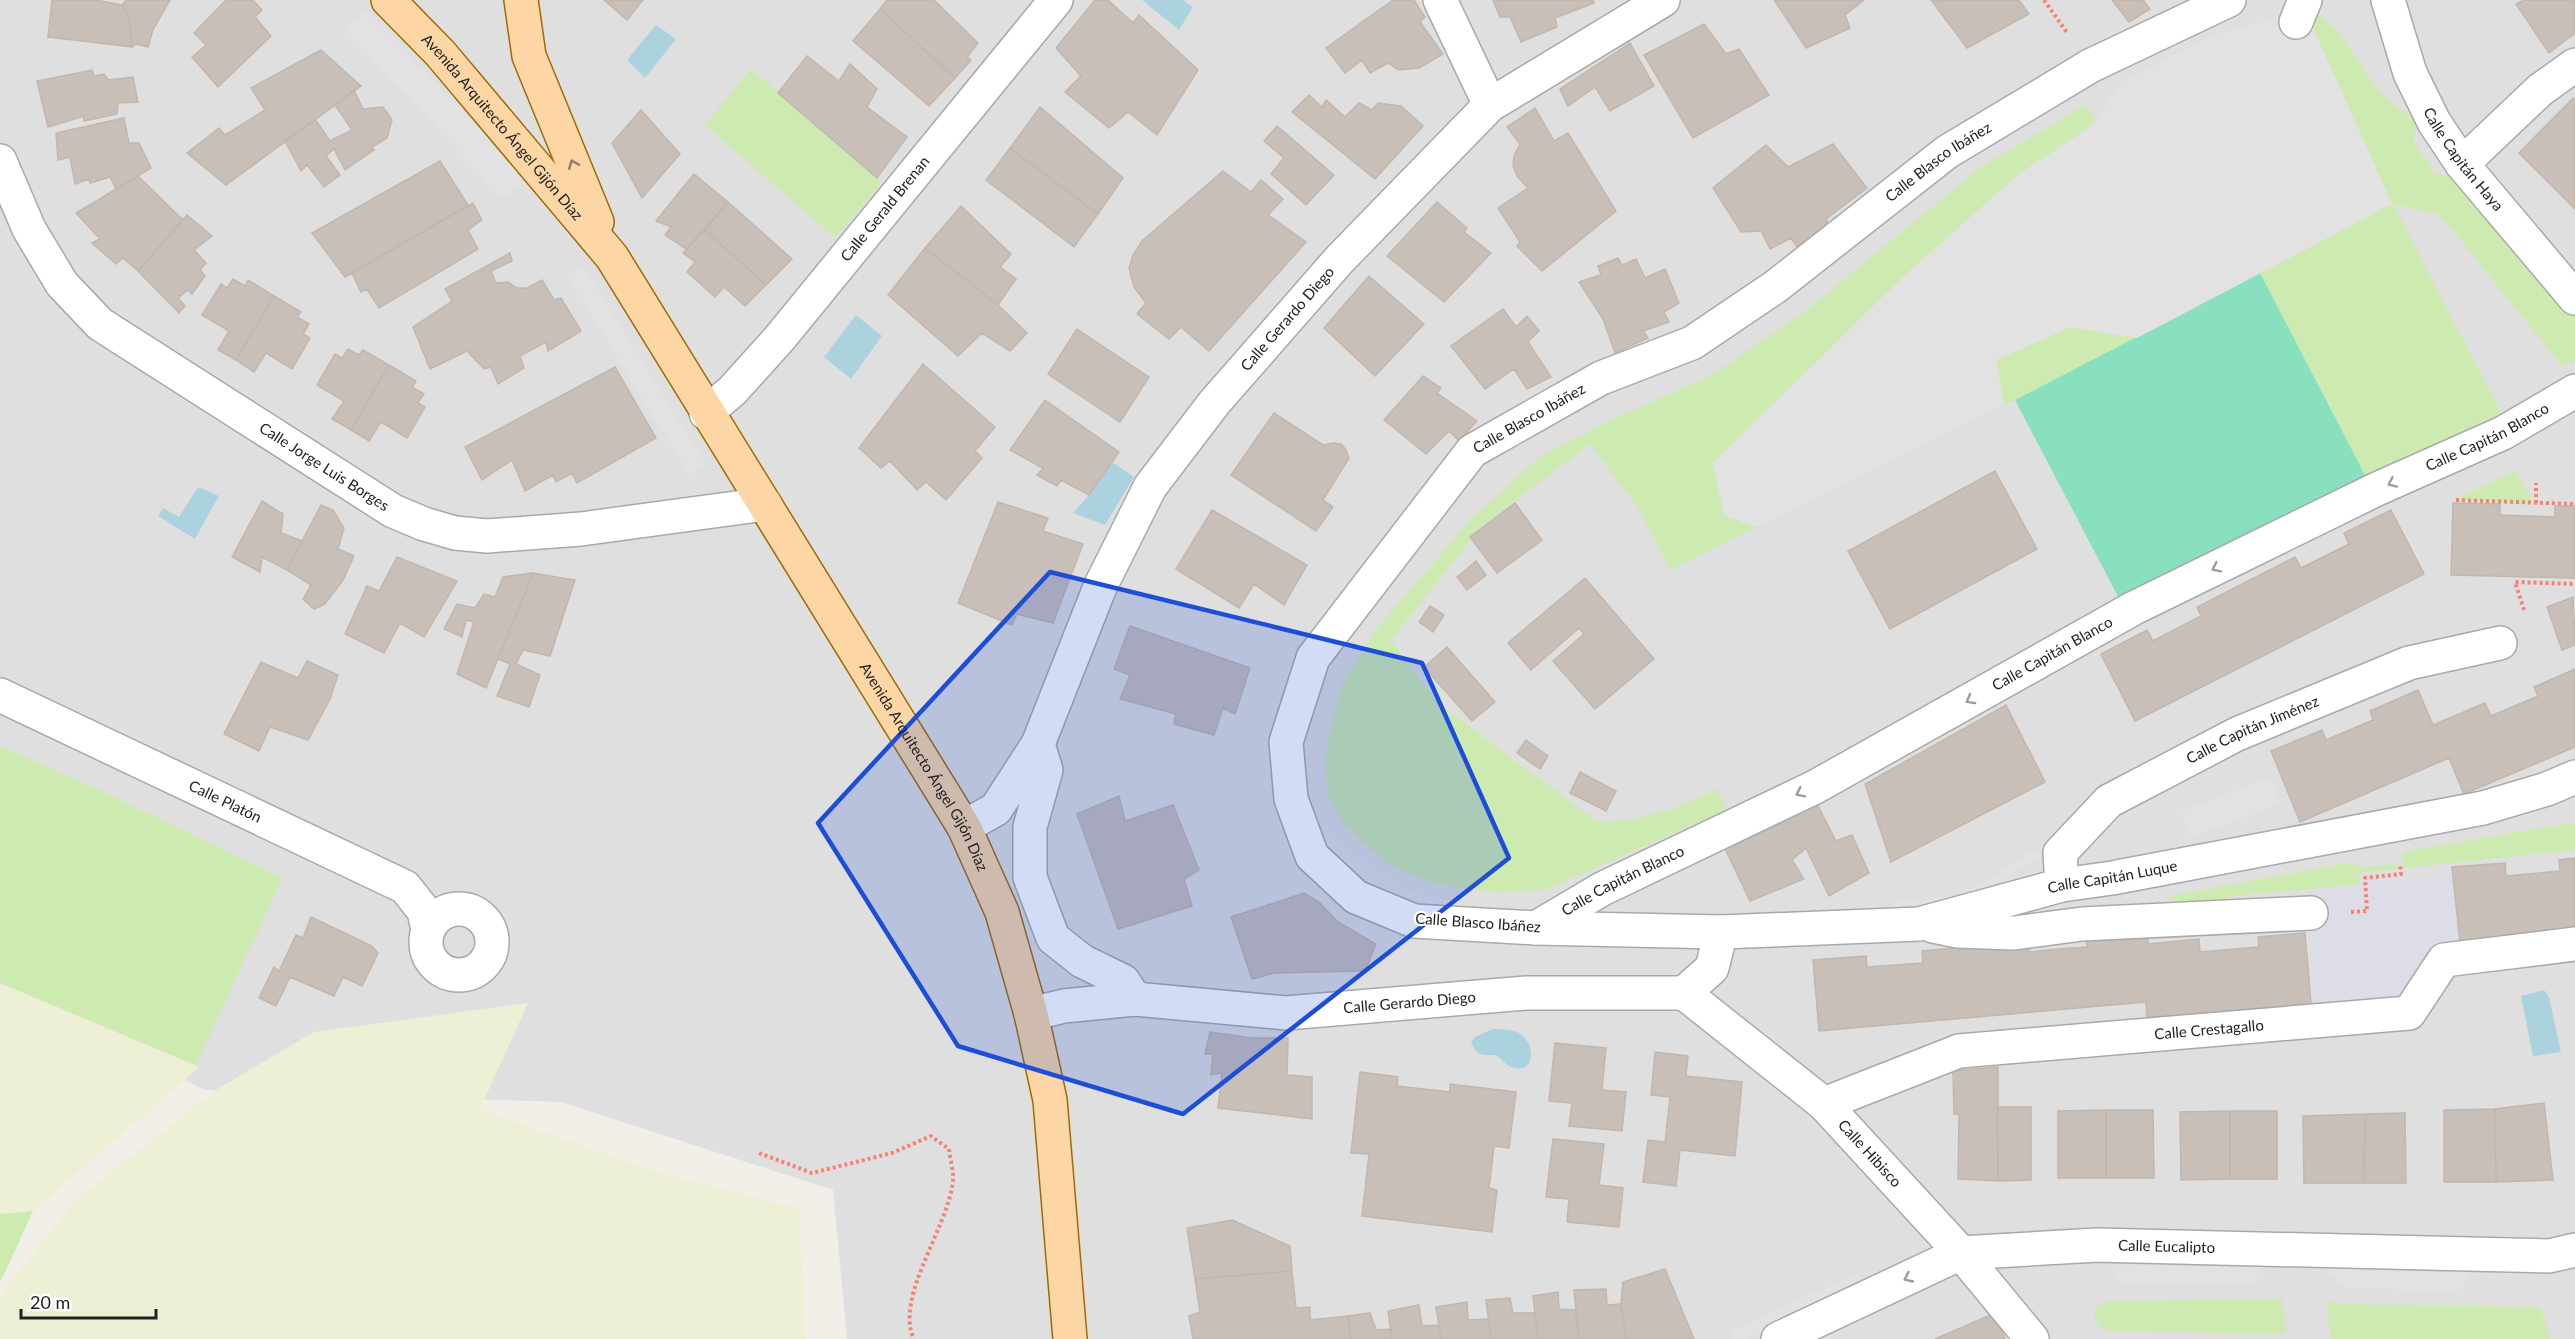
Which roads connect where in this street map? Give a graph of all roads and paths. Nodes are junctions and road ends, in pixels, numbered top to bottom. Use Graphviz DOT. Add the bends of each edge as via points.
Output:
graph roads {
  1 [pos="388,0"];
  2 [pos="521,0"];
  3 [pos="1056,0"];
  4 [pos="1440,0"];
  5 [pos="1663,0"];
  6 [pos="2229,0"];
  7 [pos="2388,0"];
  8 [pos="2575,65"];
  9 [pos="1490,105"];
  10 [pos="0,161"];
  11 [pos="2462,164"];
  12 [pos="612,257"];
  13 [pos="2575,298"];
  14 [pos="2575,391"];
  15 [pos="706,413"];
  16 [pos="2536,483"];
  17 [pos="2447,500"];
  18 [pos="2536,503"];
  19 [pos="765,504"];
  20 [pos="2575,504"];
  21 [pos="2515,582"];
  22 [pos="2575,584"];
  23 [pos="2500,643"];
  24 [pos="0,695"];
  25 [pos="1038,744"];
  26 [pos="2566,787"];
  27 [pos="964,827"];
  28 [pos="2401,873"];
  29 [pos="2365,878"];
  30 [pos="2062,885"];
  31 [pos="2311,914"];
  32 [pos="1919,924"];
  33 [pos="1536,928"];
  34 [pos="428,930"];
  35 [pos="1721,932"];
  36 [pos="2575,944"];
  37 [pos="1684,993"];
  38 [pos="1135,999"];
  39 [pos="1031,1014"];
  40 [pos="1824,1104"];
  41 [pos="759,1153"];
  42 [pos="2575,1250"];
  43 [pos="1961,1253"];
  44 [pos="914,1339"];
  45 [pos="1070,1339"];
  46 [pos="1778,1339"];
  47 [pos="2032,1339"];
  1 -- 12 [label="main road, Avenida Arquitecto Ángel Gijón Díaz" via="440,53"];
  12 -- 2 [label="main road, Avenida Arquitecto Ángel Gijón Díaz, one-way" via="529,56"];
  3 -- 15 [label="street, Calle Gerald Brenan" via="779,339 732,391"];
  4 -- 9 [label="street"];
  5 -- 9 [label="street, Calle Gerardo Diego"];
  6 -- 33 [label="street, Calle Blasco Ibáñez" via="2090,66 1947,152 1775,287 1692,343 1601,378 1472,451 1313,658 1286,742 1291,800 1312,856 1356,897 1414,921"];
  7 -- 11 [label="street, Calle Capitán Haya" via="2410,73 2434,122"];
  8 -- 11 [label="street" via="2540,90"];
  9 -- 25 [label="street, Calle Gerardo Diego" via="1340,259 1214,403 1150,486 1100,586"];
  10 -- 19 [label="street, Calle Jorge Luis Borges" via="29,229 62,284 100,324 393,511 455,533 487,536 581,529"];
  11 -- 13 [label="street, Calle Capitán Haya"];
  12 -- 15 [label="main road, Avenida Arquitecto Ángel Gijón Díaz"];
  14 -- 33 [label="street, Calle Capitán Blanco, one-way" via="2503,433 2377,489 2134,608 1815,787 1602,889"];
  15 -- 19 [label="main road, Avenida Arquitecto Ángel Gijón Díaz"];
  16 -- 18 [label="path"];
  17 -- 18 [label="path"];
  18 -- 20 [label="path"];
  19 -- 27 [label="main road, Avenida Arquitecto Ángel Gijón Díaz"];
  21 -- 22 [label="path"];
  23 -- 30 [label="street, Calle Capitán Jiménez" via="2409,663 2237,734 2109,801 2060,853"];
  24 -- 34 [label="street, Calle Platón" via="405,886 424,911"];
  25 -- 27 [label="street, Calle Gerardo Diego" via="996,808"];
  25 -- 38 [label="street" via="1046,770 1030,827 1030,877 1049,928 1053,938 1082,961 1124,981"];
  26 -- 30 [label="street, Calle Capitán Luque" via="2369,831"];
  27 -- 39 [label="main road, Avenida Arquitecto Ángel Gijón Díaz" via="1002,912"];
  28 -- 29 [label="path"];
  30 -- 32 [label="street, Calle Capitán Luque"];
  31 -- 32 [label="street" via="2082,924 2014,933 1958,931"];
  32 -- 35 [label="street, Calle Capitán Luque"];
  33 -- 35 [label="street, Calle Blasco Ibáñez"];
  35 -- 37 [label="street" via="1712,968"];
  36 -- 40 [label="street, Calle Crestagallo" via="2444,960 2409,1013 1959,1051"];
  37 -- 38 [label="street, Calle Gerardo Diego" via="1526,993 1286,1013"];
  37 -- 40 [label="street, Calle Hibisco"];
  38 -- 39 [label="street, Calle Gerardo Diego" via="1064,1006"];
  39 -- 45 [label="main road, Avenida Arquitecto Ángel Gijón Díaz" via="1050,1100"];
  40 -- 43 [label="street, Calle Hibisco"];
  41 -- 44 [label="path" via="812,1173 892,1153 931,1136 949,1149 954,1180 943,1222 911,1298 908,1327"];
  42 -- 43 [label="street, Calle Eucalipto" via="2549,1256 2097,1245"];
  43 -- 46 [label="street, Calle Eucalipto, one-way"];
  43 -- 47 [label="street, Calle Hibisco"];
}
